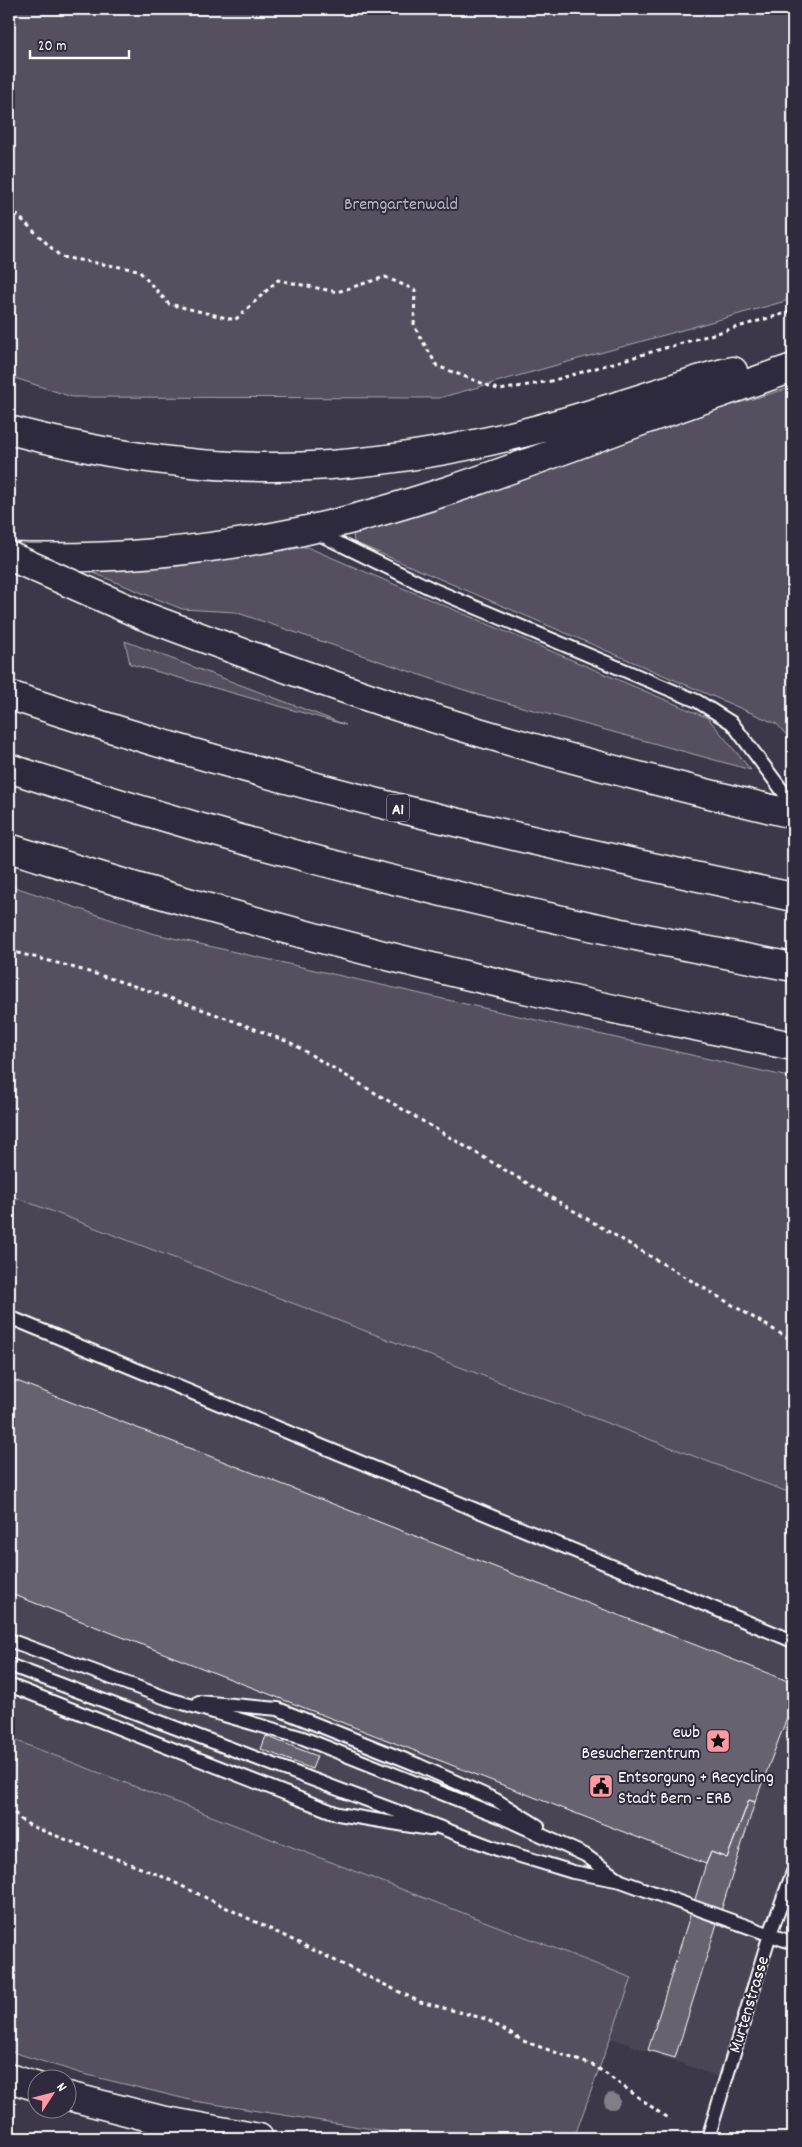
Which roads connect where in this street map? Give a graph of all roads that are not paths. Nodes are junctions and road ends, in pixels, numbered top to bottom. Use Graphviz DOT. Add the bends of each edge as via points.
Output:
graph roads {
  1 [pos="793,358"];
  2 [pos="793,368"];
  3 [pos="9,430"];
  4 [pos="308,529"];
  5 [pos="9,557"];
  6 [pos="9,695"];
  7 [pos="9,768"];
  8 [pos="793,804"];
  9 [pos="793,814"];
  10 [pos="9,848"];
  11 [pos="793,897"];
  12 [pos="793,967"];
  13 [pos="793,1046"];
  14 [pos="9,1317"];
  15 [pos="9,1640"];
  16 [pos="793,1641"];
  17 [pos="9,1665"];
  18 [pos="9,1685"];
  19 [pos="169,1699"];
  20 [pos="458,1834"];
  21 [pos="585,1855"];
  22 [pos="793,1872"];
  23 [pos="621,1881"];
  24 [pos="770,1934"];
  25 [pos="793,1943"];
  26 [pos="9,2078"];
  27 [pos="28,2084"];
  28 [pos="78,2099"];
  29 [pos="259,2138"];
  30 [pos="708,2138"];
  1 -- 3 [label="main road" via="726,372 590,414 462,447 328,466 253,467 173,461 110,453"];
  2 -- 4 [label="main road" via="461,486"];
  4 -- 5 [label="main road" via="149,555 76,559"];
  4 -- 8 [label="lane" via="430,588 698,701 732,723"];
  5 -- 9 [label="main road, bridge" via="144,616 444,722 582,762"];
  6 -- 11 [label="main road, A1" via="142,738 384,805 562,848"];
  7 -- 12 [label="main road" via="367,873 543,915"];
  10 -- 13 [label="main road" via="203,907 382,954 537,992"];
  14 -- 16 [label="lane"];
  15 -- 19 [label="lane"];
  17 -- 20 [label="lane"];
  18 -- 20 [label="lane" via="338,1814"];
  19 -- 21 [label="lane" via="303,1738 504,1818"];
  19 -- 21 [label="lane" via="278,1709 496,1800"];
  20 -- 23 [label="lane" via="573,1872"];
  21 -- 23 [label="lane"];
  22 -- 24 [label="lane, Murtenstrasse"];
  23 -- 24 [label="lane"];
  24 -- 25 [label="lane"];
  24 -- 30 [label="lane, Murtenstrasse"];
  26 -- 27 [label="main road"];
  28 -- 29 [label="main road" via="161,2120"];
}
